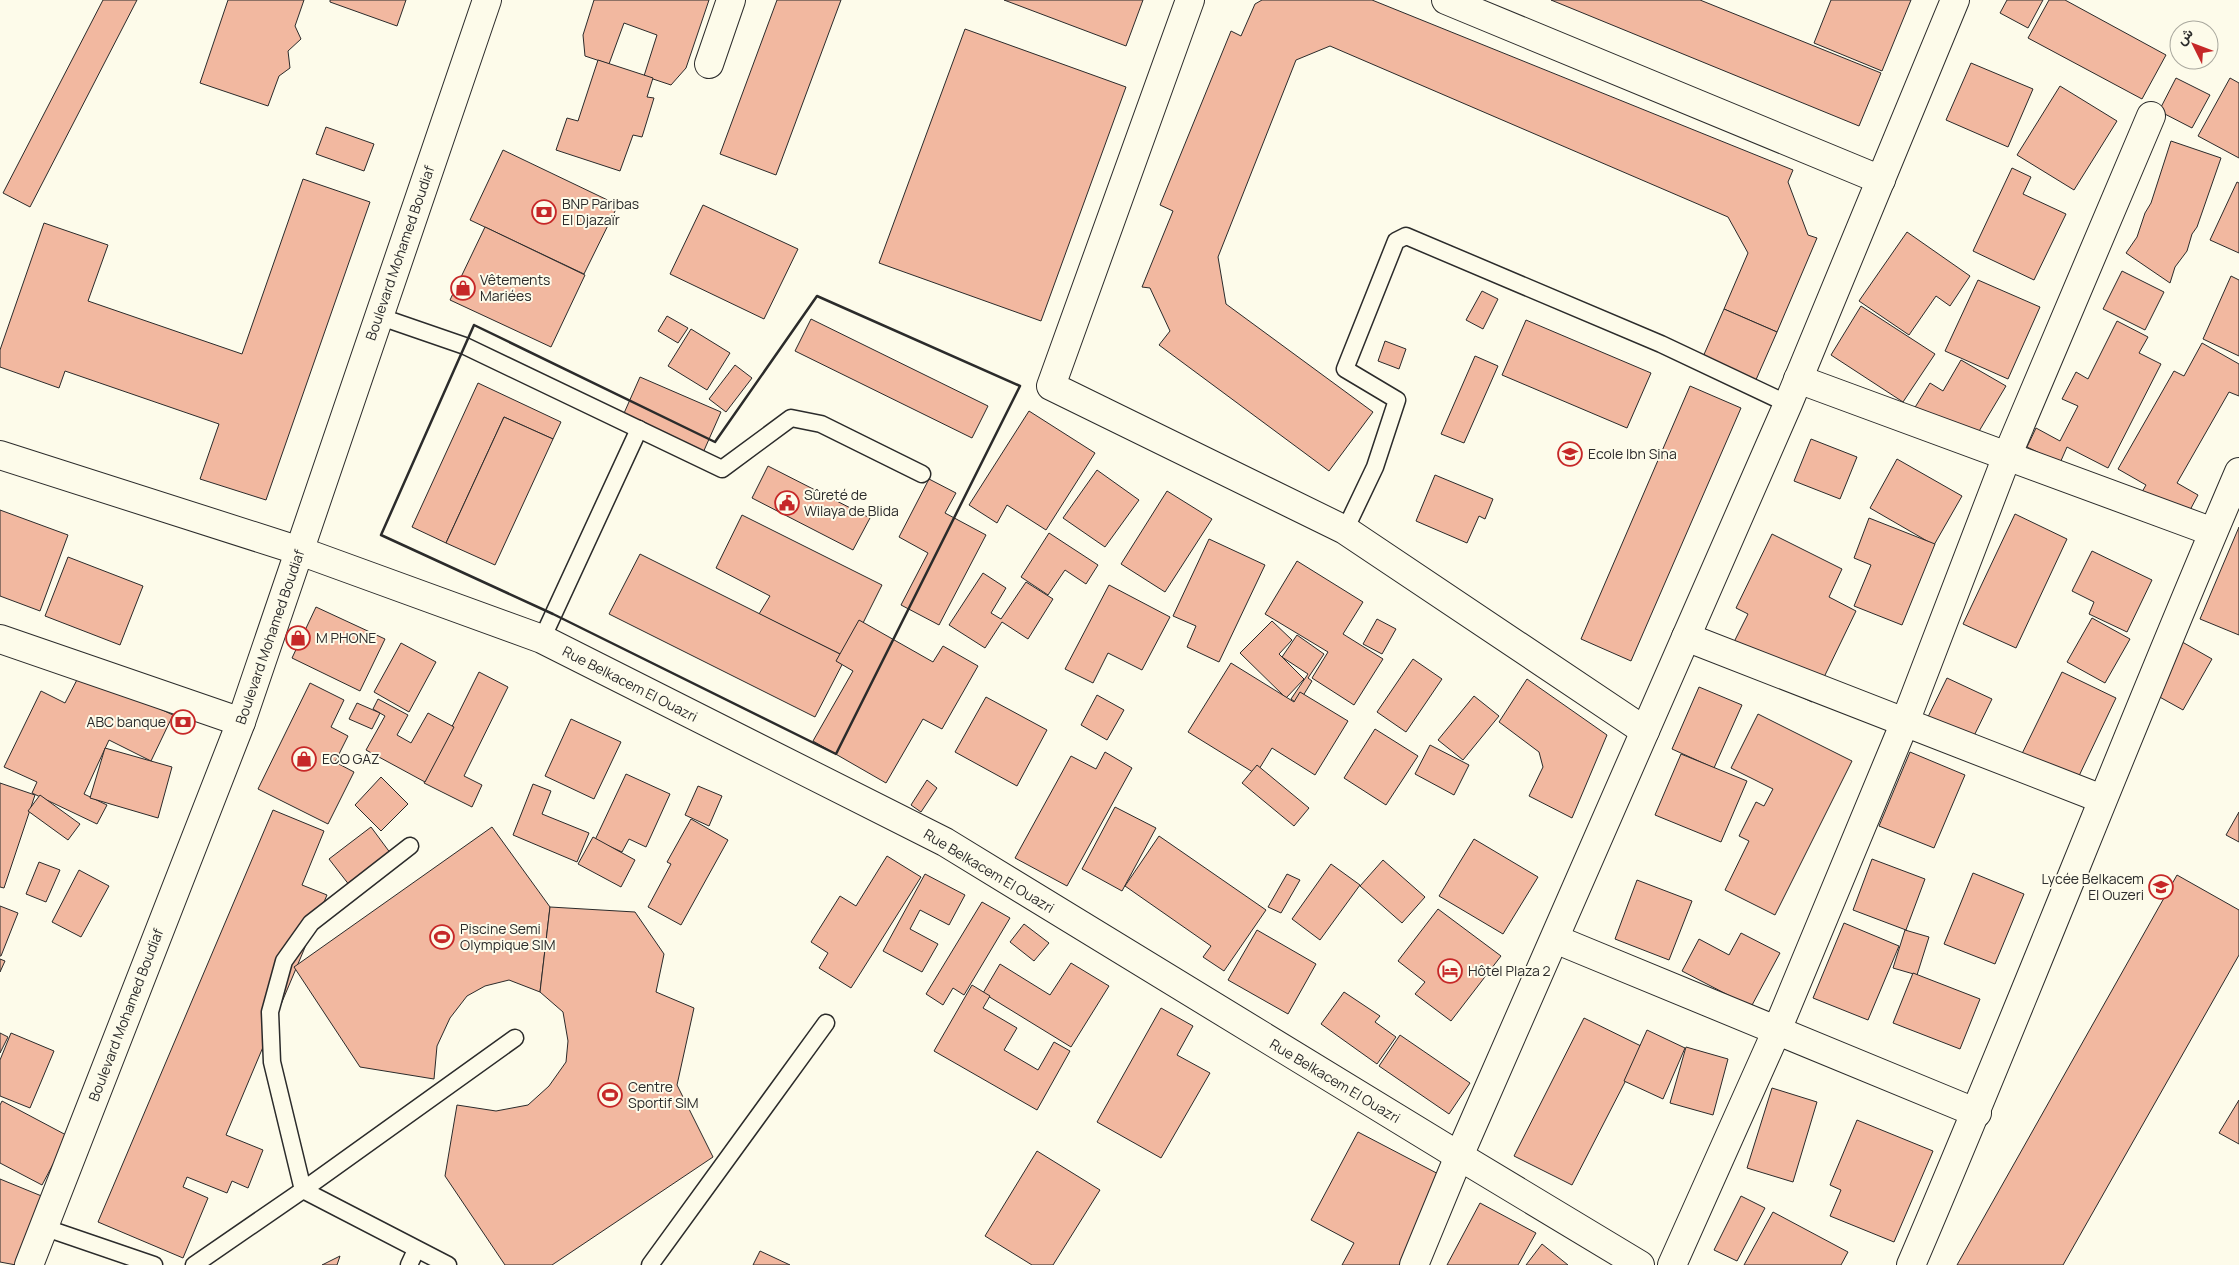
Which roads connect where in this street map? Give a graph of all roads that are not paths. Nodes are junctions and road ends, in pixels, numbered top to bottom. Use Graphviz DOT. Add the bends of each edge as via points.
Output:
graph roads {
  1 [pos="487,0"];
  2 [pos="731,0"];
  3 [pos="1190,0"];
  4 [pos="1446,0"];
  5 [pos="1955,0"];
  6 [pos="709,64"];
  7 [pos="2151,116"];
  8 [pos="1881,180"];
  9 [pos="378,316"];
  10 [pos="1793,392"];
  11 [pos="639,429"];
  12 [pos="0,455"];
  13 [pos="2007,456"];
  14 [pos="2239,472"];
  15 [pos="922,474"];
  16 [pos="1345,530"];
  17 [pos="2213,532"];
  18 [pos="300,551"];
  19 [pos="1686,638"];
  20 [pos="0,639"];
  21 [pos="542,639"];
  22 [pos="241,722"];
  23 [pos="1905,722"];
  24 [pos="1645,731"];
  25 [pos="2102,799"];
  26 [pos="410,846"];
  27 [pos="1555,939"];
  28 [pos="826,1023"];
  29 [pos="1777,1030"];
  30 [pos="515,1038"];
  31 [pos="1976,1112"];
  32 [pos="1459,1156"];
  33 [pos="303,1190"];
  34 [pos="43,1227"];
  35 [pos="416,1250"];
  36 [pos="29,1265"];
  37 [pos="154,1265"];
  38 [pos="194,1265"];
  39 [pos="409,1265"];
  40 [pos="448,1265"];
  41 [pos="650,1265"];
  42 [pos="1414,1265"];
  43 [pos="1640,1265"];
  44 [pos="1672,1265"];
  45 [pos="1911,1265"];
  1 -- 9 [label="street, Boulevard Mohamed Boudiaf"];
  2 -- 6 [label="street"];
  3 -- 16 [label="street" via="1051,386"];
  4 -- 8 [label="street"];
  5 -- 8 [label="street"];
  7 -- 13 [label="street"];
  8 -- 10 [label="street"];
  9 -- 11 [label="lane" via="465,346"];
  9 -- 18 [label="street, Boulevard Mohamed Boudiaf"];
  10 -- 13 [label="street"];
  10 -- 16 [label="lane" via="1661,344 1406,236 1396,242 1345,369 1397,400 1375,467"];
  10 -- 19 [label="street"];
  11 -- 15 [label="lane" via="722,469 791,418 821,424"];
  11 -- 21 [label="lane"];
  12 -- 18 [label="street, Rue Belkacem El Ouazri"];
  13 -- 17 [label="street"];
  13 -- 23 [label="street"];
  14 -- 17 [label="street"];
  16 -- 24 [label="street"];
  17 -- 25 [label="street"];
  18 -- 21 [label="street, Rue Belkacem El Ouazri"];
  18 -- 22 [label="street, Boulevard Mohamed Boudiaf"];
  19 -- 23 [label="street"];
  19 -- 24 [label="street"];
  20 -- 22 [label="street"];
  21 -- 32 [label="street, Rue Belkacem El Ouazri" via="945,842"];
  22 -- 34 [label="street, Boulevard Mohamed Boudiaf"];
  23 -- 25 [label="street"];
  23 -- 29 [label="street"];
  24 -- 27 [label="street"];
  25 -- 31 [label="street"];
  26 -- 33 [label="lane" via="311,923 284,961 270,1012 272,1062"];
  27 -- 29 [label="street"];
  27 -- 32 [label="street"];
  28 -- 41 [label="lane"];
  29 -- 31 [label="street"];
  29 -- 44 [label="street"];
  30 -- 33 [label="lane"];
  31 -- 45 [label="street"];
  32 -- 42 [label="street"];
  32 -- 43 [label="street, Rue Belkacem El Ouazri"];
  33 -- 35 [label="lane"];
  33 -- 38 [label="lane"];
  34 -- 36 [label="street, Boulevard Mohamed Boudiaf"];
  34 -- 37 [label="lane"];
  35 -- 39 [label="lane"];
  35 -- 40 [label="lane"];
}
